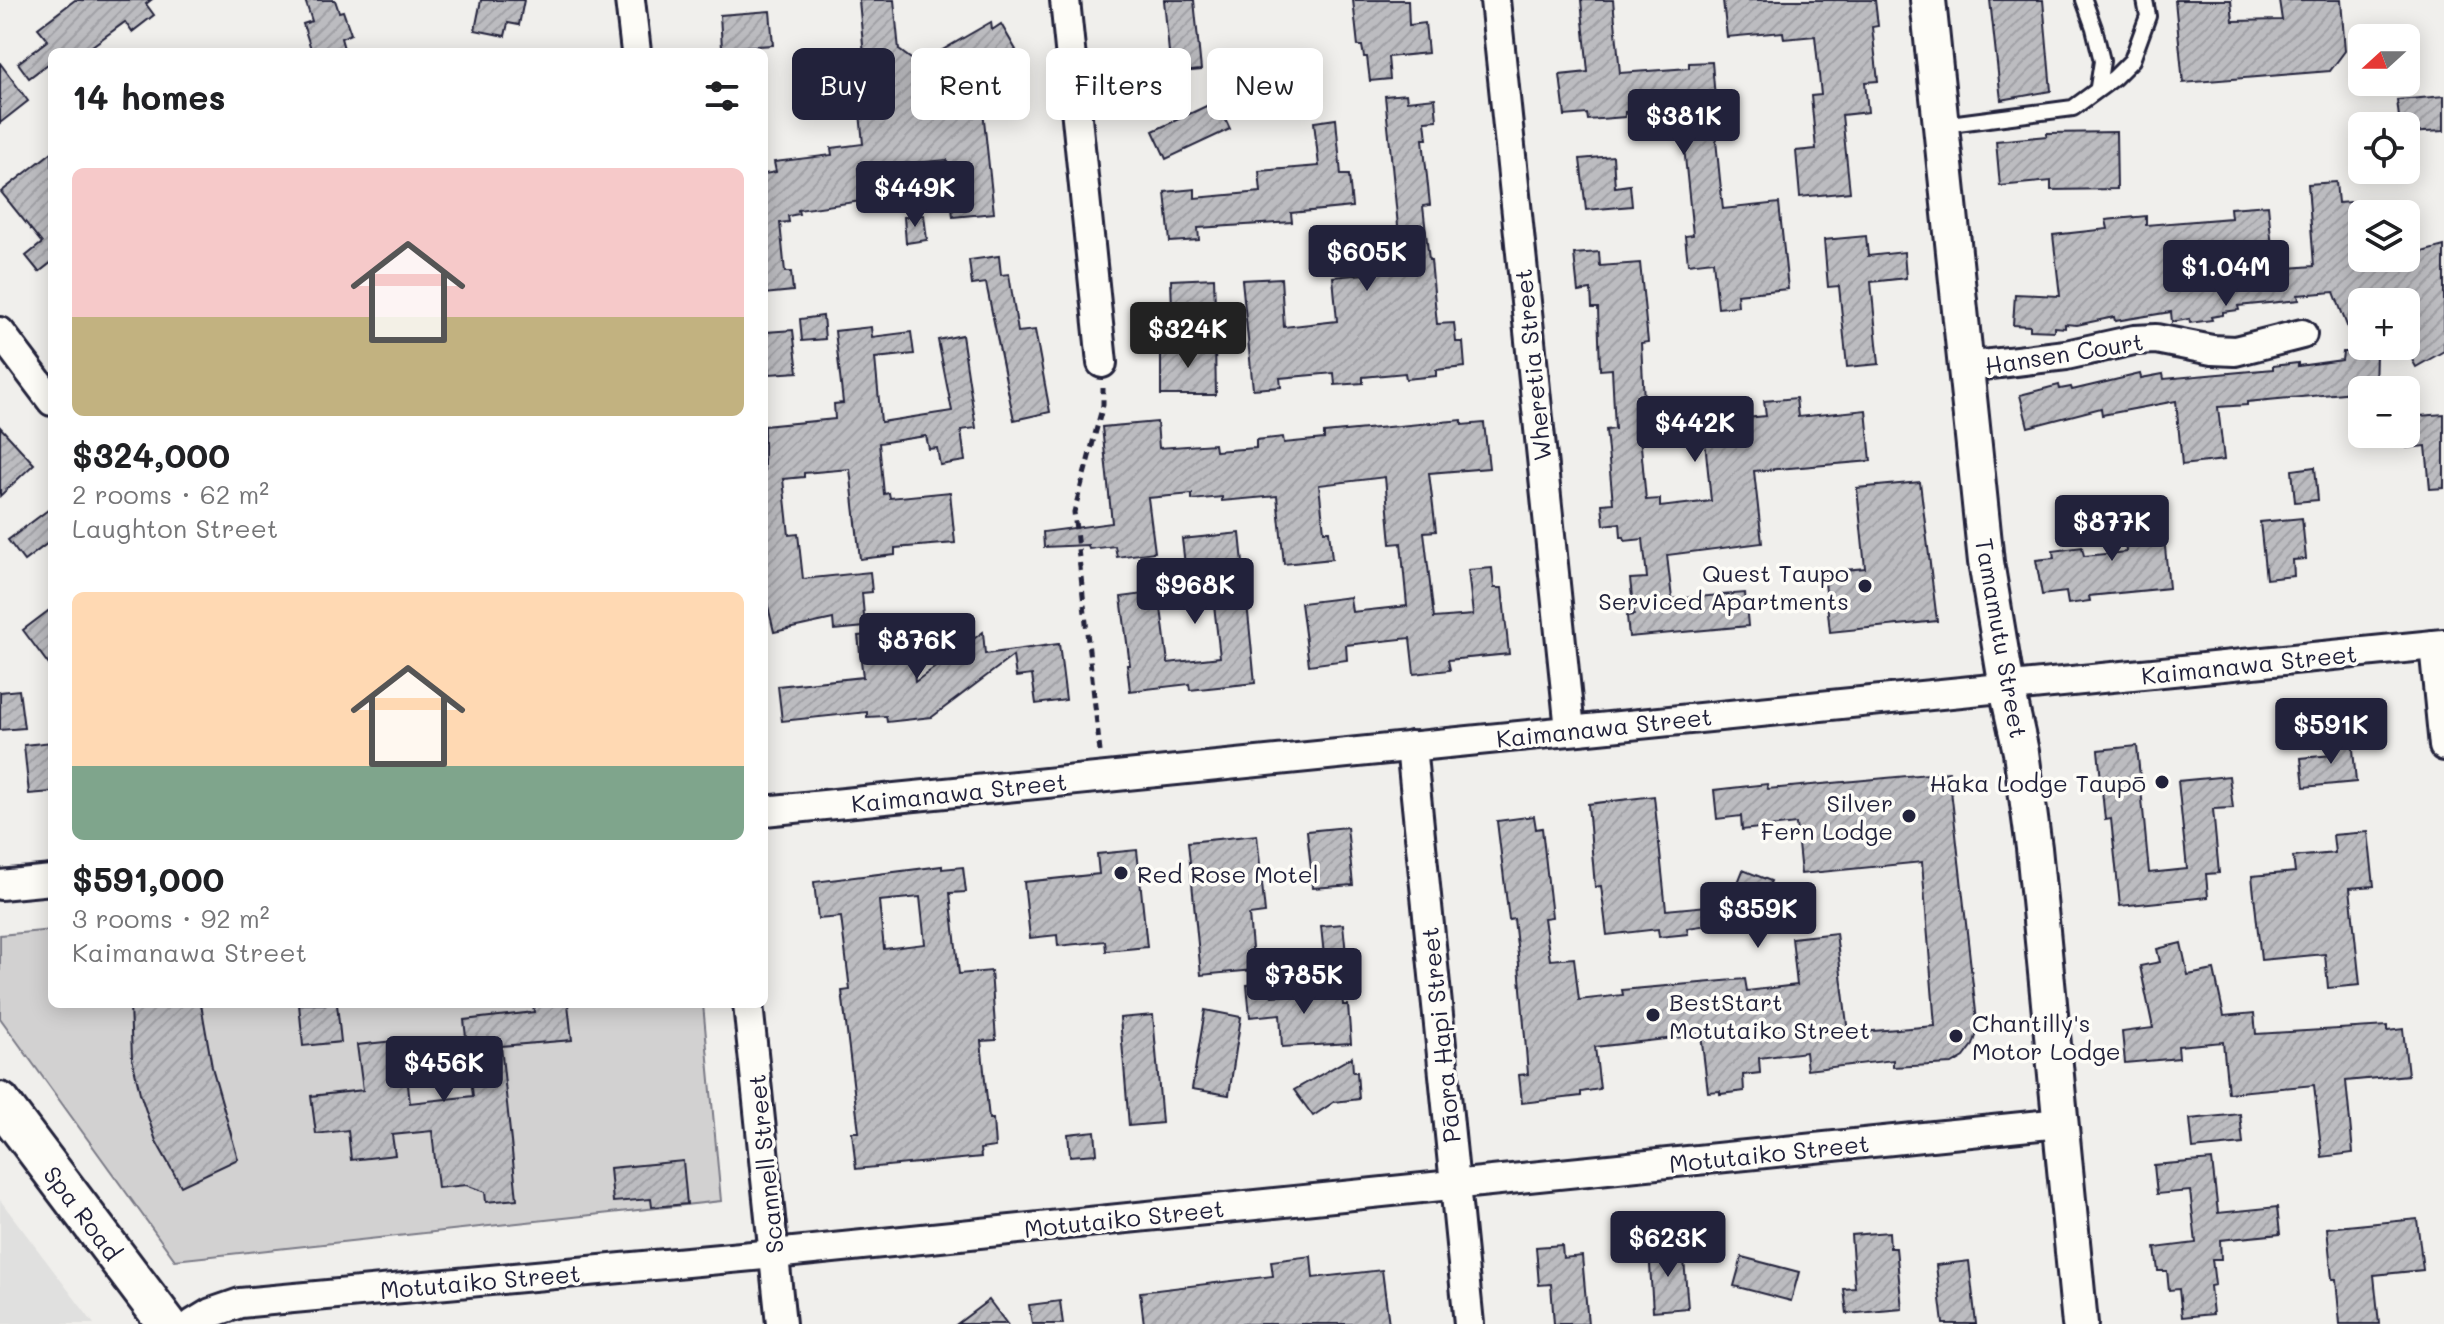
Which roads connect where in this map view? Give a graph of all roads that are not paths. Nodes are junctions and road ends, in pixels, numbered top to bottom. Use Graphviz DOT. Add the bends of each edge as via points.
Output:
graph roads {
  1 [pos="630,0"];
  2 [pos="1065,0"];
  3 [pos="1495,0"];
  4 [pos="1928,0"];
  5 [pos="2084,0"];
  6 [pos="2145,0"];
  7 [pos="636,48"];
  8 [pos="2098,87"];
  9 [pos="1941,125"];
  10 [pos="0,332"];
  11 [pos="2302,334"];
  12 [pos="1102,363"];
  13 [pos="1966,367"];
  14 [pos="48,396"];
  15 [pos="2439,644"];
  16 [pos="2007,688"];
  17 [pos="1570,730"];
  18 [pos="1411,746"];
  19 [pos="2444,746"];
  20 [pos="768,811"];
  21 [pos="48,880"];
  22 [pos="0,885"];
  23 [pos="748,1008"];
  24 [pos="0,1102"];
  25 [pos="2060,1123"];
  26 [pos="1455,1184"];
  27 [pos="774,1254"];
  28 [pos="167,1324"];
  29 [pos="193,1324"];
  30 [pos="781,1324"];
  31 [pos="1469,1324"];
  32 [pos="2080,1324"];
  1 -- 7 [label="street"];
  2 -- 12 [label="street"];
  3 -- 17 [label="street, Wheretia Street"];
  4 -- 9 [label="street, Tamamutu Street"];
  5 -- 8 [label="lane" via="2102,61"];
  6 -- 8 [label="lane" via="2148,16 2132,60"];
  8 -- 9 [label="lane" via="2073,108"];
  9 -- 13 [label="street, Tamamutu Street"];
  10 -- 14 [label="street"];
  11 -- 13 [label="street, Hansen Court" via="2235,351 2134,340 2066,355"];
  13 -- 16 [label="street, Tamamutu Street" via="1986,562"];
  15 -- 16 [label="street, Kaimanawa Street"];
  15 -- 19 [label="street"];
  16 -- 17 [label="street, Kaimanawa Street"];
  16 -- 25 [label="street, Tamamutu Street" via="2034,848"];
  17 -- 18 [label="street, Kaimanawa Street"];
  18 -- 20 [label="street, Kaimanawa Street"];
  18 -- 26 [label="street, Pāora Hapi Street"];
  21 -- 22 [label="street"];
  23 -- 27 [label="street, Scannell Street"];
  24 -- 28 [label="main road, Spa Road"];
  25 -- 26 [label="street, Motutaiko Street"];
  25 -- 32 [label="street, Tamamutu Street"];
  26 -- 27 [label="street, Motutaiko Street"];
  26 -- 31 [label="street, Pāora Hapi Street"];
  27 -- 29 [label="street, Motutaiko Street" via="240,1303"];
  27 -- 30 [label="street, Scannell Street"];
}
